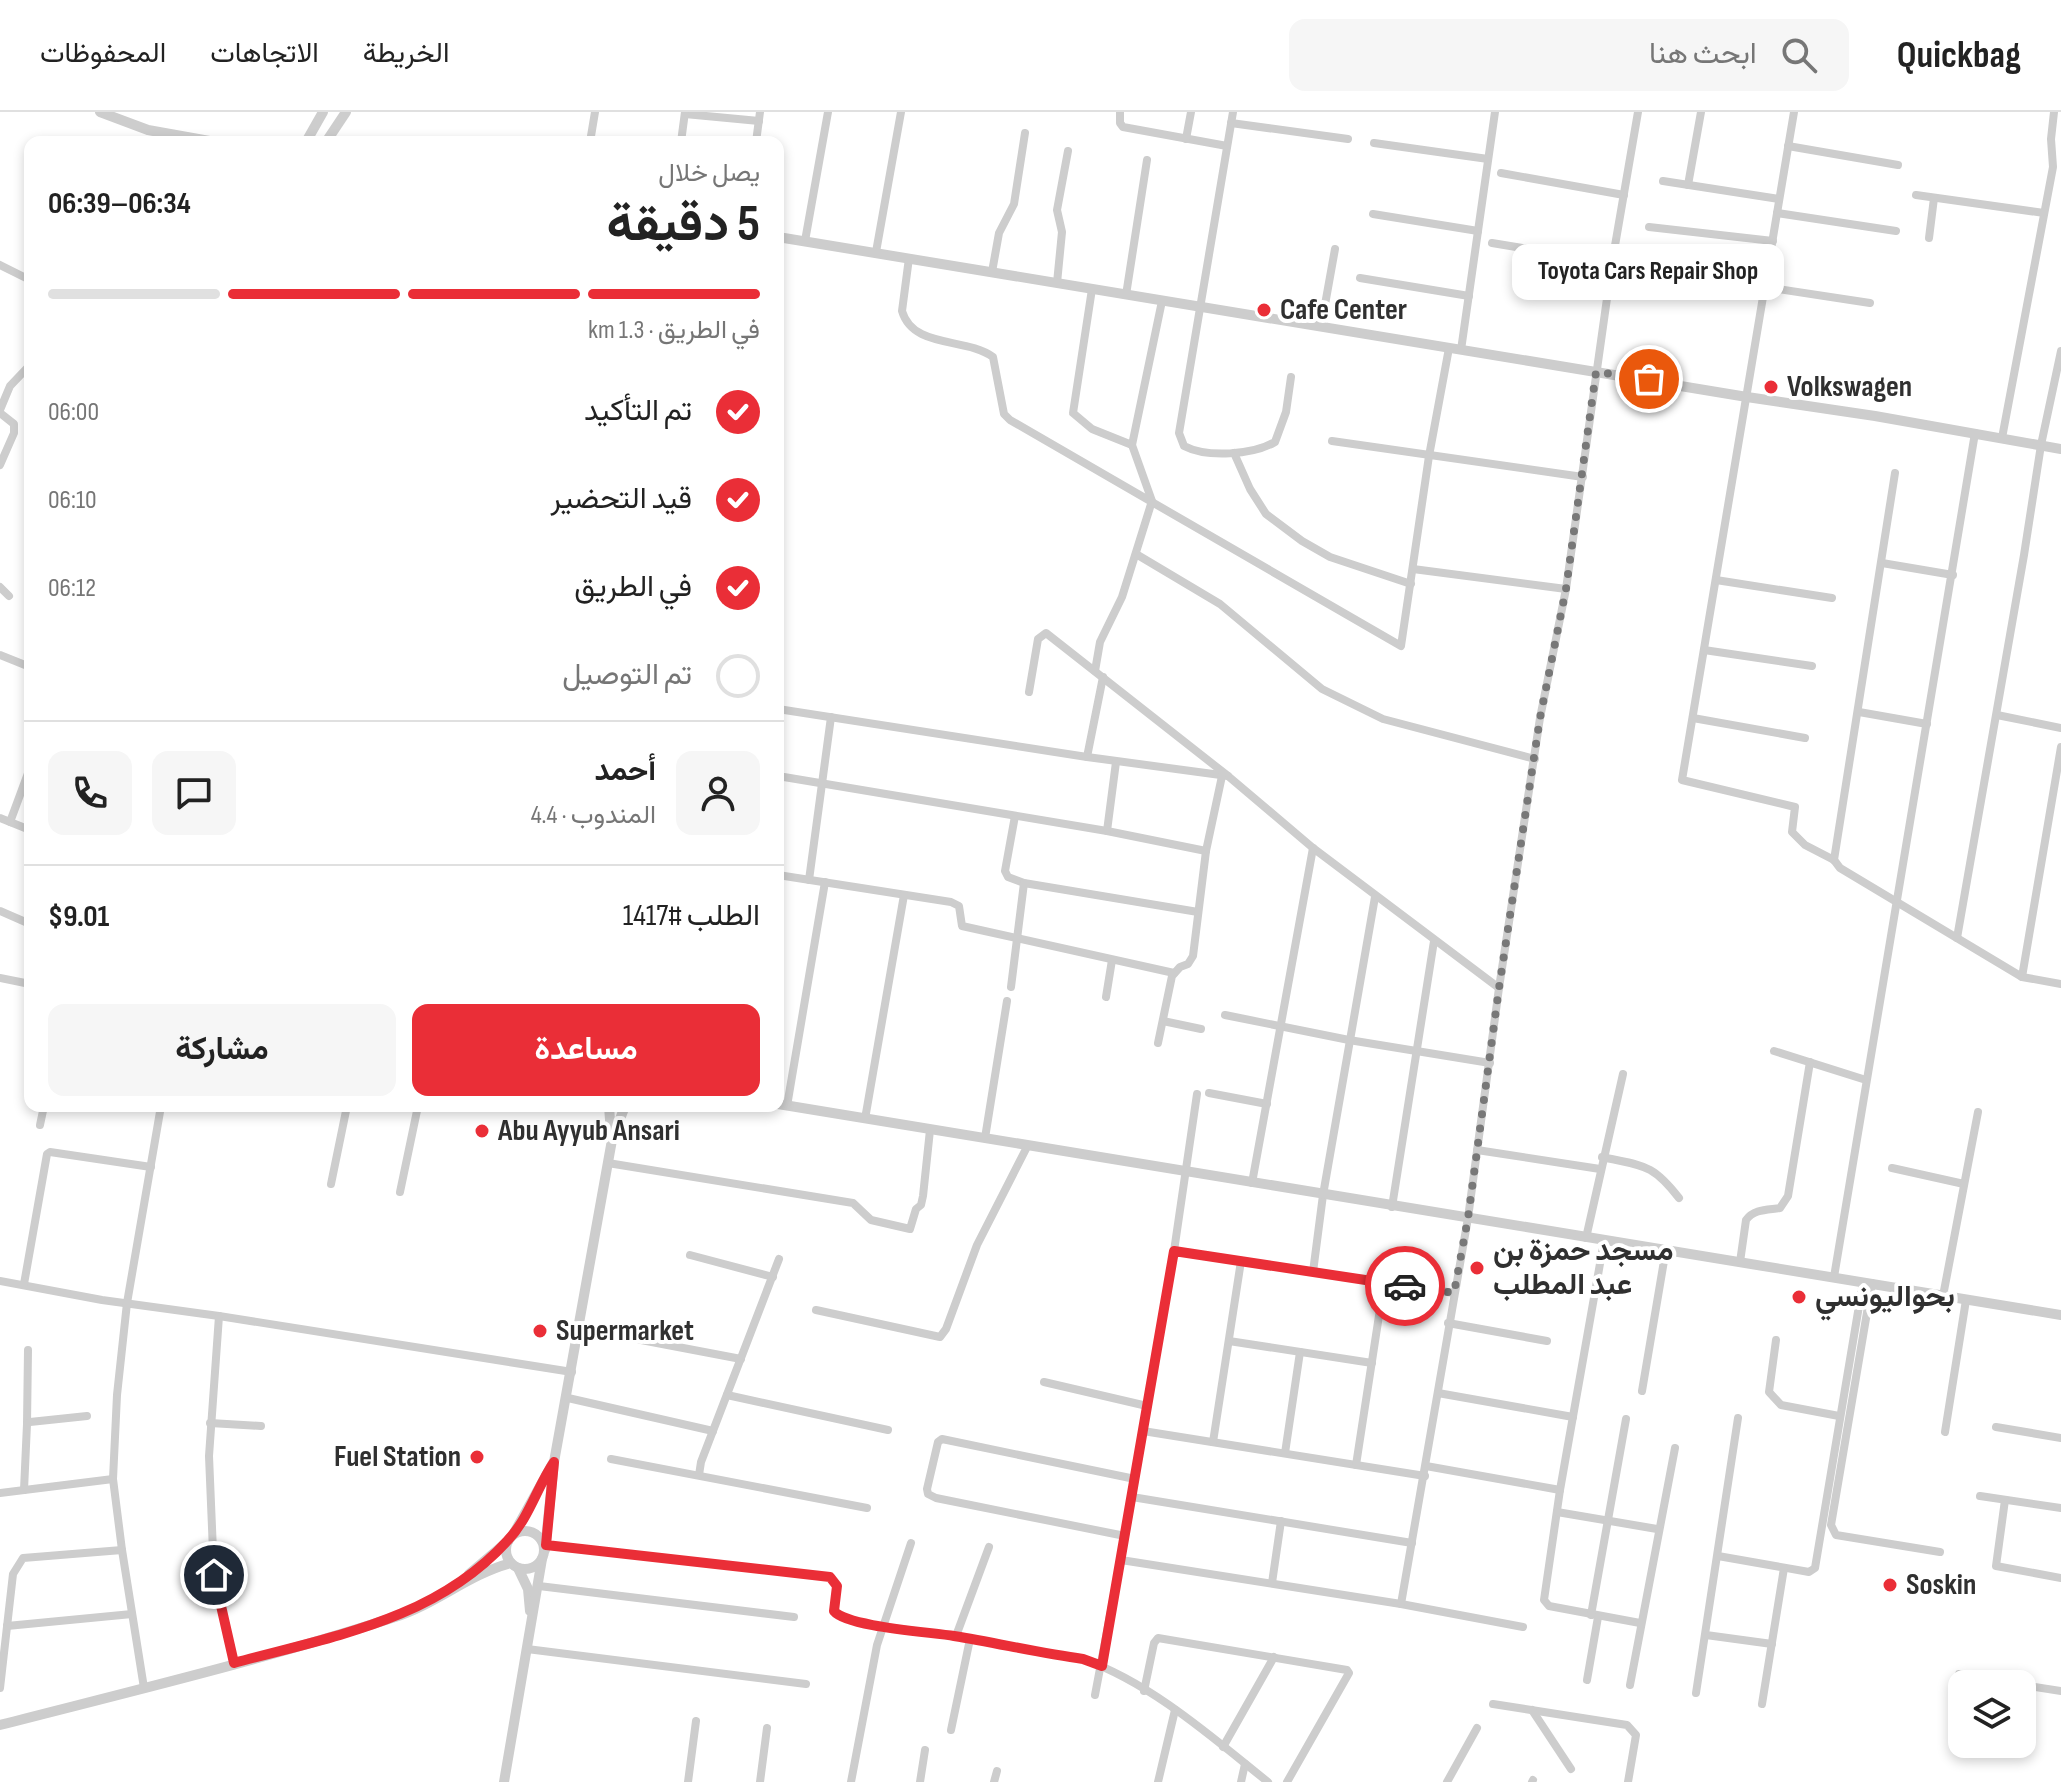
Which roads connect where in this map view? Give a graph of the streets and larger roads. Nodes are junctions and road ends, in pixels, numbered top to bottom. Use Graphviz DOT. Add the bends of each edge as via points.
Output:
graph roads {
  1 [pos="100,112"];
  2 [pos="323,112"];
  3 [pos="346,112"];
  4 [pos="595,112"];
  5 [pos="828,112"];
  6 [pos="901,112"];
  7 [pos="1120,112"];
  8 [pos="1191,112"];
  9 [pos="1233,112"];
  10 [pos="1495,112"];
  11 [pos="1638,112"];
  12 [pos="1701,112"];
  13 [pos="1794,112"];
  14 [pos="2054,112"];
  15 [pos="685,113"];
  16 [pos="760,116"];
  17 [pos="1231,123"];
  18 [pos="1025,133"];
  19 [pos="182,136"];
  20 [pos="309,136"];
  21 [pos="330,136"];
  22 [pos="591,136"];
  23 [pos="682,136"];
  24 [pos="757,136"];
  25 [pos="1186,139"];
  26 [pos="1348,139"];
  27 [pos="1374,143"];
  28 [pos="1227,146"];
  29 [pos="1788,146"];
  30 [pos="1068,151"];
  31 [pos="1488,159"];
  32 [pos="1147,160"];
  33 [pos="1898,165"];
  34 [pos="1501,173"];
  35 [pos="1663,181"];
  36 [pos="1688,185"];
  37 [pos="1624,195"];
  38 [pos="1916,195"];
  39 [pos="1934,198"];
  40 [pos="1779,199"];
  41 [pos="1777,213"];
  42 [pos="2044,213"];
  43 [pos="1373,214"];
  44 [pos="1649,227"];
  45 [pos="1478,231"];
  46 [pos="1896,231"];
  47 [pos="784,238"];
  48 [pos="1929,238"];
  49 [pos="805,241"];
  50 [pos="1773,241"];
  51 [pos="1492,243"];
  52 [pos="1335,249"];
  53 [pos="876,252"];
  54 [pos="909,258"];
  55 [pos="1612,263"];
  56 [pos="0,265"];
  57 [pos="992,272"];
  58 [pos="1640,272"];
  59 [pos="24,277"];
  60 [pos="1360,278"];
  61 [pos="1057,283"];
  62 [pos="1092,289"];
  63 [pos="1764,290"];
  64 [pos="1126,295"];
  65 [pos="1469,296"];
  66 [pos="1162,301"];
  67 [pos="1870,303"];
  68 [pos="1198,307"];
  69 [pos="1321,327"];
  70 [pos="1449,348"];
  71 [pos="1461,350"];
  72 [pos="2061,351"];
  73 [pos="24,371"];
  74 [pos="1596,372"];
  75 [pos="1291,377"];
  76 [pos="1747,397"];
  77 [pos="0,411"];
  78 [pos="1975,433"];
  79 [pos="2002,438"];
  80 [pos="1332,441"];
  81 [pos="1132,445"];
  82 [pos="2041,445"];
  83 [pos="2061,449"];
  84 [pos="1234,453"];
  85 [pos="1429,456"];
  86 [pos="0,465"];
  87 [pos="1895,473"];
  88 [pos="1583,477"];
  89 [pos="1152,501"];
  90 [pos="1136,554"];
  91 [pos="1882,563"];
  92 [pos="1413,569"];
  93 [pos="1953,575"];
  94 [pos="1716,580"];
  95 [pos="1411,584"];
  96 [pos="0,587"];
  97 [pos="1566,589"];
  98 [pos="9,596"];
  99 [pos="1832,598"];
  100 [pos="1704,650"];
  101 [pos="0,655"];
  102 [pos="24,665"];
  103 [pos="1812,666"];
  104 [pos="1095,671"];
  105 [pos="1103,677"];
  106 [pos="1029,692"];
  107 [pos="784,710"];
  108 [pos="1859,712"];
  109 [pos="1997,715"];
  110 [pos="831,717"];
  111 [pos="1693,718"];
  112 [pos="1927,724"];
  113 [pos="2061,728"];
  114 [pos="1805,738"];
  115 [pos="2061,747"];
  116 [pos="1087,757"];
  117 [pos="1535,759"];
  118 [pos="1116,762"];
  119 [pos="1225,776"];
  120 [pos="784,777"];
  121 [pos="24,784"];
  122 [pos="822,784"];
  123 [pos="1015,816"];
  124 [pos="0,818"];
  125 [pos="10,822"];
  126 [pos="24,828"];
  127 [pos="1107,831"];
  128 [pos="1313,848"];
  129 [pos="1206,851"];
  130 [pos="1834,860"];
  131 [pos="784,876"];
  132 [pos="809,880"];
  133 [pos="825,882"];
  134 [pos="1024,883"];
  135 [pos="904,895"];
  136 [pos="1375,897"];
  137 [pos="1897,901"];
  138 [pos="0,911"];
  139 [pos="1198,912"];
  140 [pos="24,921"];
  141 [pos="1957,938"];
  142 [pos="1018,940"];
  143 [pos="1434,941"];
  144 [pos="1112,960"];
  145 [pos="1174,973"];
  146 [pos="2022,977"];
  147 [pos="0,978"];
  148 [pos="24,983"];
  149 [pos="2061,984"];
  150 [pos="1011,987"];
  151 [pos="1499,988"];
  152 [pos="1106,997"];
  153 [pos="1007,1001"];
  154 [pos="1225,1015"];
  155 [pos="1163,1021"];
  156 [pos="1281,1028"];
  157 [pos="1201,1029"];
  158 [pos="1349,1040"];
  159 [pos="1158,1043"];
  160 [pos="1417,1051"];
  161 [pos="1774,1051"];
  162 [pos="1810,1062"];
  163 [pos="1490,1063"];
  164 [pos="1623,1074"];
  165 [pos="1866,1080"];
  166 [pos="1209,1093"];
  167 [pos="1197,1094"];
  168 [pos="784,1095"];
  169 [pos="1267,1104"];
  170 [pos="784,1105"];
  171 [pos="43,1112"];
  172 [pos="160,1112"];
  173 [pos="346,1112"];
  174 [pos="417,1112"];
  175 [pos="610,1112"];
  176 [pos="623,1112"];
  177 [pos="1978,1112"];
  178 [pos="865,1119"];
  179 [pos="40,1125"];
  180 [pos="930,1130"];
  181 [pos="985,1138"];
  182 [pos="612,1140"];
  183 [pos="1028,1145"];
  184 [pos="1477,1150"];
  185 [pos="1602,1157"];
  186 [pos="608,1163"];
  187 [pos="151,1167"];
  188 [pos="1892,1168"];
  189 [pos="1600,1169"];
  190 [pos="1186,1171"];
  191 [pos="1252,1183"];
  192 [pos="331,1184"];
  193 [pos="1964,1184"];
  194 [pos="400,1192"];
  195 [pos="1323,1195"];
  196 [pos="1679,1198"];
  197 [pos="1392,1207"];
  198 [pos="1468,1218"];
  199 [pos="1586,1238"];
  200 [pos="1604,1241"];
  201 [pos="1666,1249"];
  202 [pos="1174,1251"];
  203 [pos="690,1255"];
  204 [pos="779,1259"];
  205 [pos="1241,1261"];
  206 [pos="1740,1262"];
  207 [pos="1313,1272"];
  208 [pos="773,1277"];
  209 [pos="1834,1277"];
  210 [pos="0,1281"];
  211 [pos="1867,1282"];
  212 [pos="1384,1283"];
  213 [pos="24,1284"];
  214 [pos="1454,1293"];
  215 [pos="1943,1296"];
  216 [pos="1966,1300"];
  217 [pos="127,1303"];
  218 [pos="816,1310"];
  219 [pos="2061,1315"];
  220 [pos="219,1316"];
  221 [pos="1448,1323"];
  222 [pos="578,1328"];
  223 [pos="1776,1340"];
  224 [pos="1229,1341"];
  225 [pos="1547,1341"];
  226 [pos="28,1350"];
  227 [pos="1300,1352"];
  228 [pos="741,1359"];
  229 [pos="1372,1363"];
  230 [pos="572,1372"];
  231 [pos="1044,1382"];
  232 [pos="1642,1391"];
  233 [pos="1438,1393"];
  234 [pos="727,1395"];
  235 [pos="568,1398"];
  236 [pos="1147,1406"];
  237 [pos="87,1416"];
  238 [pos="1839,1416"];
  239 [pos="1573,1417"];
  240 [pos="1738,1418"];
  241 [pos="1626,1419"];
  242 [pos="210,1423"];
  243 [pos="27,1424"];
  244 [pos="261,1426"];
  245 [pos="1996,1427"];
  246 [pos="888,1430"];
  247 [pos="713,1431"];
  248 [pos="1143,1431"];
  249 [pos="1945,1432"];
  250 [pos="2061,1438"];
  251 [pos="1213,1442"];
  252 [pos="1675,1448"];
  253 [pos="1285,1453"];
  254 [pos="611,1459"];
  255 [pos="554,1462"];
  256 [pos="1356,1465"];
  257 [pos="1426,1471"];
  258 [pos="699,1475"];
  259 [pos="113,1479"];
  260 [pos="1135,1479"];
  261 [pos="24,1490"];
  262 [pos="1560,1490"];
  263 [pos="0,1493"];
  264 [pos="1980,1496"];
  265 [pos="1132,1497"];
  266 [pos="2005,1500"];
  267 [pos="867,1508"];
  268 [pos="2061,1508"];
  269 [pos="1557,1512"];
  270 [pos="1608,1520"];
  271 [pos="1281,1521"];
  272 [pos="1657,1529"];
  273 [pos="1125,1536"];
  274 [pos="511,1537"];
  275 [pos="911,1543"];
  276 [pos="1412,1543"];
  277 [pos="989,1547"];
  278 [pos="122,1550"];
  279 [pos="544,1551"];
  280 [pos="1940,1552"];
  281 [pos="1718,1556"];
  282 [pos="1121,1560"];
  283 [pos="514,1565"];
  284 [pos="1784,1568"];
  285 [pos="2061,1578"];
  286 [pos="1272,1583"];
  287 [pos="455,1586"];
  288 [pos="539,1586"];
  289 [pos="1401,1604"];
  290 [pos="132,1614"];
  291 [pos="1594,1616"];
  292 [pos="794,1617"];
  293 [pos="1640,1623"];
  294 [pos="7,1626"];
  295 [pos="883,1626"];
  296 [pos="531,1627"];
  297 [pos="1523,1627"];
  298 [pos="1706,1635"];
  299 [pos="956,1636"];
  300 [pos="970,1639"];
  301 [pos="1772,1644"];
  302 [pos="527,1649"];
  303 [pos="1274,1657"];
  304 [pos="234,1663"];
  305 [pos="1102,1666"];
  306 [pos="1587,1680"];
  307 [pos="806,1684"];
  308 [pos="1630,1685"];
  309 [pos="2036,1687"];
  310 [pos="0,1688"];
  311 [pos="144,1688"];
  312 [pos="1144,1691"];
  313 [pos="2061,1691"];
  314 [pos="1696,1693"];
  315 [pos="1095,1695"];
  316 [pos="1493,1704"];
  317 [pos="1762,1704"];
  318 [pos="1175,1710"];
  319 [pos="1532,1710"];
  320 [pos="696,1721"];
  321 [pos="0,1725"];
  322 [pos="767,1728"];
  323 [pos="1477,1728"];
  324 [pos="951,1730"];
  325 [pos="1223,1747"];
  326 [pos="925,1750"];
  327 [pos="1245,1764"];
  328 [pos="1571,1769"];
  329 [pos="997,1771"];
  330 [pos="504,1782"];
  331 [pos="688,1782"];
  332 [pos="760,1782"];
  333 [pos="851,1782"];
  334 [pos="920,1782"];
  335 [pos="994,1782"];
  336 [pos="1158,1782"];
  337 [pos="1241,1782"];
  338 [pos="1268,1782"];
  339 [pos="1287,1782"];
  340 [pos="1447,1782"];
  341 [pos="1628,1782"];
  1 -- 19 [label="street"];
  2 -- 20 [label="street"];
  3 -- 21 [label="street"];
  4 -- 22 [label="street"];
  5 -- 49 [label="street"];
  6 -- 53 [label="street"];
  7 -- 25 [label="street" via="1123,127"];
  8 -- 25 [label="street"];
  9 -- 17 [label="street"];
  10 -- 31 [label="street"];
  11 -- 37 [label="street"];
  12 -- 36 [label="street"];
  13 -- 29 [label="street"];
  14 -- 42 [label="street" via="2053,167"];
  15 -- 16 [label="street"];
  15 -- 23 [label="street"];
  16 -- 24 [label="street"];
  17 -- 26 [label="street"];
  17 -- 28 [label="street"];
  18 -- 57 [label="street" via="1014,204 999,233"];
  25 -- 28 [label="street"];
  27 -- 31 [label="street"];
  28 -- 68 [label="street"];
  29 -- 33 [label="street"];
  29 -- 40 [label="street"];
  30 -- 61 [label="street" via="1057,210 1062,232"];
  31 -- 45 [label="street"];
  32 -- 64 [label="street"];
  34 -- 37 [label="street"];
  35 -- 36 [label="street"];
  36 -- 40 [label="street"];
  37 -- 55 [label="street"];
  38 -- 39 [label="street"];
  39 -- 42 [label="street"];
  39 -- 48 [label="street"];
  40 -- 41 [label="street"];
  41 -- 46 [label="street"];
  41 -- 50 [label="street"];
  42 -- 79 [label="street"];
  43 -- 45 [label="street"];
  44 -- 50 [label="street"];
  45 -- 65 [label="street"];
  47 -- 49 [label="street"];
  49 -- 53 [label="street"];
  50 -- 63 [label="street"];
  51 -- 55 [label="street"];
  52 -- 69 [label="street"];
  53 -- 54 [label="street"];
  54 -- 57 [label="street"];
  54 -- 89 [label="street" via="902,311 912,328 989,354 1010,420"];
  55 -- 74 [label="street"];
  56 -- 59 [label="street"];
  57 -- 61 [label="street"];
  58 -- 63 [label="street"];
  60 -- 65 [label="street"];
  61 -- 62 [label="street"];
  62 -- 64 [label="street"];
  62 -- 81 [label="street" via="1073,413 1092,429"];
  63 -- 67 [label="street"];
  63 -- 76 [label="street"];
  64 -- 66 [label="street"];
  65 -- 71 [label="street"];
  66 -- 68 [label="street"];
  66 -- 81 [label="street"];
  68 -- 69 [label="street"];
  68 -- 84 [label="street" via="1179,433 1184,446 1196,452"];
  69 -- 70 [label="street"];
  70 -- 71 [label="street"];
  70 -- 85 [label="street"];
  71 -- 74 [label="street"];
  72 -- 82 [label="street"];
  73 -- 77 [label="street" via="10,386"];
  74 -- 76 [label="street"];
  74 -- 88 [label="street"];
  75 -- 84 [label="street" via="1275,442"];
  76 -- 78 [label="street"];
  76 -- 94 [label="street"];
  77 -- 86 [label="street" via="14,424 14,433"];
  78 -- 79 [label="street"];
  78 -- 93 [label="street"];
  79 -- 82 [label="street"];
  80 -- 85 [label="street"];
  81 -- 89 [label="street"];
  82 -- 83 [label="street"];
  82 -- 109 [label="street"];
  84 -- 95 [label="street" via="1266,514 1302,541 1330,557"];
  85 -- 88 [label="street"];
  85 -- 92 [label="street"];
  87 -- 91 [label="street"];
  88 -- 97 [label="street"];
  89 -- 90 [label="street"];
  89 -- 95 [label="street" via="1401,646"];
  90 -- 104 [label="street" via="1100,642"];
  90 -- 117 [label="street" via="1220,604 1322,689 1383,719"];
  91 -- 93 [label="street"];
  91 -- 108 [label="street"];
  92 -- 95 [label="street"];
  92 -- 97 [label="street"];
  93 -- 112 [label="street"];
  94 -- 99 [label="street"];
  94 -- 100 [label="street"];
  96 -- 98 [label="street"];
  97 -- 117 [label="street"];
  100 -- 103 [label="street"];
  100 -- 111 [label="street"];
  101 -- 102 [label="street"];
  104 -- 105 [label="street"];
  104 -- 106 [label="street" via="1043,633"];
  105 -- 116 [label="street"];
  105 -- 119 [label="street"];
  107 -- 110 [label="street"];
  108 -- 112 [label="street"];
  108 -- 130 [label="street"];
  109 -- 113 [label="street"];
  109 -- 141 [label="street"];
  110 -- 116 [label="street"];
  110 -- 122 [label="street"];
  111 -- 114 [label="street"];
  111 -- 130 [label="street" via="1682,780 1795,807 1792,832"];
  112 -- 137 [label="street"];
  115 -- 146 [label="street"];
  116 -- 118 [label="street"];
  117 -- 151 [label="street"];
  118 -- 119 [label="street"];
  118 -- 127 [label="street"];
  119 -- 128 [label="street"];
  119 -- 129 [label="street"];
  120 -- 122 [label="street"];
  121 -- 125 [label="street"];
  122 -- 123 [label="street"];
  122 -- 132 [label="street"];
  123 -- 127 [label="street"];
  123 -- 134 [label="street" via="1005,875"];
  124 -- 125 [label="street"];
  125 -- 126 [label="street"];
  127 -- 129 [label="street"];
  128 -- 136 [label="street"];
  128 -- 156 [label="street"];
  129 -- 139 [label="street"];
  130 -- 137 [label="street"];
  131 -- 132 [label="street"];
  132 -- 133 [label="street"];
  133 -- 135 [label="street"];
  133 -- 168 [label="street"];
  134 -- 139 [label="street"];
  134 -- 142 [label="street"];
  135 -- 142 [label="street" via="957,904 962,926"];
  135 -- 178 [label="street"];
  136 -- 143 [label="street"];
  136 -- 158 [label="street"];
  137 -- 141 [label="street"];
  137 -- 165 [label="street"];
  138 -- 140 [label="street"];
  139 -- 145 [label="street" via="1191,961"];
  141 -- 146 [label="street"];
  142 -- 144 [label="street"];
  142 -- 150 [label="street"];
  143 -- 151 [label="street"];
  143 -- 160 [label="street"];
  144 -- 145 [label="street"];
  144 -- 152 [label="street"];
  145 -- 155 [label="street"];
  146 -- 149 [label="street"];
  147 -- 148 [label="street"];
  151 -- 163 [label="street"];
  153 -- 181 [label="street"];
  154 -- 156 [label="street"];
  155 -- 157 [label="street"];
  155 -- 159 [label="street"];
  156 -- 158 [label="street"];
  156 -- 169 [label="street"];
  158 -- 160 [label="street"];
  158 -- 195 [label="street"];
  160 -- 163 [label="street"];
  160 -- 197 [label="street"];
  161 -- 162 [label="street"];
  162 -- 165 [label="street"];
  162 -- 206 [label="street" via="1788,1196 1783,1206 1753,1212 1746,1220"];
  163 -- 184 [label="street"];
  164 -- 185 [label="street"];
  165 -- 209 [label="street"];
  166 -- 169 [label="street"];
  167 -- 190 [label="street"];
  169 -- 191 [label="street"];
  170 -- 178 [label="street"];
  171 -- 179 [label="street"];
  172 -- 187 [label="street"];
  173 -- 192 [label="street"];
  174 -- 194 [label="street"];
  175 -- 182 [label="street"];
  176 -- 182 [label="street"];
  177 -- 193 [label="street"];
  178 -- 180 [label="street"];
  180 -- 181 [label="street"];
  180 -- 186 [label="street" via="923,1196 910,1229 871,1220 853,1203"];
  181 -- 183 [label="street"];
  182 -- 186 [label="street"];
  183 -- 190 [label="street"];
  183 -- 218 [label="street" via="977,1245 940,1337"];
  184 -- 189 [label="street"];
  184 -- 198 [label="street"];
  185 -- 189 [label="street"];
  185 -- 196 [label="street" via="1649,1167"];
  186 -- 222 [label="street"];
  187 -- 213 [label="street" via="47,1154"];
  187 -- 217 [label="street"];
  188 -- 193 [label="street"];
  189 -- 199 [label="street"];
  190 -- 191 [label="street"];
  190 -- 202 [label="street"];
  191 -- 195 [label="street"];
  193 -- 215 [label="street"];
  195 -- 197 [label="street"];
  195 -- 207 [label="street"];
  197 -- 198 [label="street"];
  198 -- 199 [label="street"];
  198 -- 214 [label="street"];
  199 -- 200 [label="street"];
  200 -- 201 [label="street"];
  200 -- 239 [label="street"];
  201 -- 206 [label="street"];
  201 -- 232 [label="street"];
  202 -- 205 [label="street"];
  202 -- 236 [label="street"];
  203 -- 208 [label="street"];
  204 -- 208 [label="street"];
  205 -- 207 [label="street"];
  205 -- 224 [label="street"];
  206 -- 209 [label="street"];
  207 -- 212 [label="street"];
  208 -- 228 [label="street"];
  209 -- 211 [label="street"];
  210 -- 213 [label="street"];
  211 -- 215 [label="street"];
  211 -- 238 [label="street"];
  211 -- 280 [label="street" via="1831,1525 1833,1532"];
  212 -- 214 [label="street"];
  212 -- 229 [label="street"];
  213 -- 217 [label="street"];
  214 -- 221 [label="street"];
  215 -- 216 [label="street"];
  216 -- 219 [label="street"];
  216 -- 249 [label="street"];
  217 -- 220 [label="street"];
  217 -- 259 [label="street"];
  220 -- 230 [label="street"];
  220 -- 242 [label="street"];
  221 -- 225 [label="street"];
  221 -- 233 [label="street"];
  222 -- 228 [label="street"];
  222 -- 230 [label="street"];
  223 -- 238 [label="street" via="1769,1392 1773,1399"];
  224 -- 227 [label="street"];
  224 -- 251 [label="street"];
  226 -- 243 [label="street"];
  227 -- 229 [label="street"];
  227 -- 253 [label="street"];
  228 -- 234 [label="street"];
  229 -- 256 [label="street"];
  230 -- 235 [label="street"];
  231 -- 236 [label="street"];
  233 -- 239 [label="street"];
  233 -- 257 [label="street"];
  234 -- 246 [label="street"];
  234 -- 247 [label="street"];
  235 -- 247 [label="street"];
  235 -- 255 [label="street"];
  236 -- 248 [label="street"];
  237 -- 243 [label="street"];
  238 -- 284 [label="street" via="1815,1568"];
  239 -- 262 [label="street"];
  240 -- 281 [label="street"];
  241 -- 270 [label="street"];
  242 -- 244 [label="street"];
  242 -- 304 [label="street" via="214,1575"];
  243 -- 261 [label="street"];
  245 -- 250 [label="street"];
  247 -- 258 [label="street"];
  248 -- 251 [label="street"];
  248 -- 260 [label="street"];
  251 -- 253 [label="street"];
  252 -- 272 [label="street"];
  253 -- 256 [label="street"];
  254 -- 258 [label="street"];
  255 -- 274 [label="street"];
  255 -- 279 [label="street"];
  256 -- 257 [label="street"];
  257 -- 262 [label="street"];
  257 -- 276 [label="street"];
  258 -- 267 [label="street"];
  259 -- 261 [label="street"];
  259 -- 278 [label="street"];
  260 -- 265 [label="street"];
  260 -- 273 [label="street" via="942,1439 927,1489 936,1498"];
  261 -- 263 [label="street"];
  262 -- 269 [label="street"];
  264 -- 266 [label="street"];
  265 -- 271 [label="street"];
  265 -- 273 [label="street"];
  266 -- 268 [label="street"];
  266 -- 285 [label="street" via="1996,1566"];
  269 -- 270 [label="street"];
  269 -- 291 [label="street" via="1545,1604"];
  270 -- 272 [label="street"];
  270 -- 291 [label="street"];
  271 -- 276 [label="street"];
  271 -- 286 [label="street"];
  272 -- 293 [label="street"];
  273 -- 282 [label="street"];
  274 -- 279 [label="street" via="534,1532"];
  274 -- 283 [label="street" via="506,1550"];
  274 -- 287 [label="street"];
  275 -- 295 [label="street"];
  276 -- 289 [label="street"];
  277 -- 299 [label="street"];
  278 -- 290 [label="street"];
  278 -- 294 [label="street" via="23,1558 13,1574"];
  279 -- 283 [label="street" via="532,1568"];
  279 -- 288 [label="street"];
  279 -- 295 [label="street" via="830,1577 837,1586 836,1615"];
  281 -- 284 [label="street"];
  281 -- 298 [label="street"];
  282 -- 286 [label="street"];
  282 -- 305 [label="street"];
  283 -- 287 [label="street" via="493,1567"];
  283 -- 296 [label="street" via="528,1589"];
  284 -- 301 [label="street"];
  286 -- 289 [label="street"];
  287 -- 304 [label="street" via="399,1616"];
  288 -- 292 [label="street"];
  288 -- 296 [label="street"];
  289 -- 297 [label="street"];
  290 -- 294 [label="street"];
  290 -- 311 [label="street"];
  291 -- 293 [label="street"];
  291 -- 306 [label="street"];
  293 -- 308 [label="street"];
  294 -- 310 [label="street"];
  295 -- 299 [label="street"];
  295 -- 333 [label="street"];
  296 -- 302 [label="street"];
  298 -- 301 [label="street"];
  298 -- 314 [label="street"];
  299 -- 300 [label="street"];
  300 -- 305 [label="street"];
  300 -- 324 [label="street"];
  301 -- 317 [label="street"];
  302 -- 307 [label="street"];
  302 -- 330 [label="street"];
  303 -- 312 [label="street" via="1158,1638"];
  303 -- 325 [label="street"];
  303 -- 339 [label="street" via="1349,1673"];
  304 -- 311 [label="street"];
  305 -- 312 [label="street"];
  305 -- 315 [label="street"];
  309 -- 313 [label="street"];
  311 -- 321 [label="street"];
  312 -- 318 [label="street"];
  316 -- 319 [label="street"];
  318 -- 325 [label="street"];
  318 -- 336 [label="street"];
  319 -- 328 [label="street"];
  319 -- 341 [label="street" via="1627,1725 1636,1735"];
  320 -- 331 [label="street"];
  322 -- 332 [label="street"];
  323 -- 340 [label="street"];
  325 -- 327 [label="street"];
  326 -- 334 [label="street"];
  327 -- 337 [label="street"];
  327 -- 338 [label="street"];
  329 -- 335 [label="street"];
}
